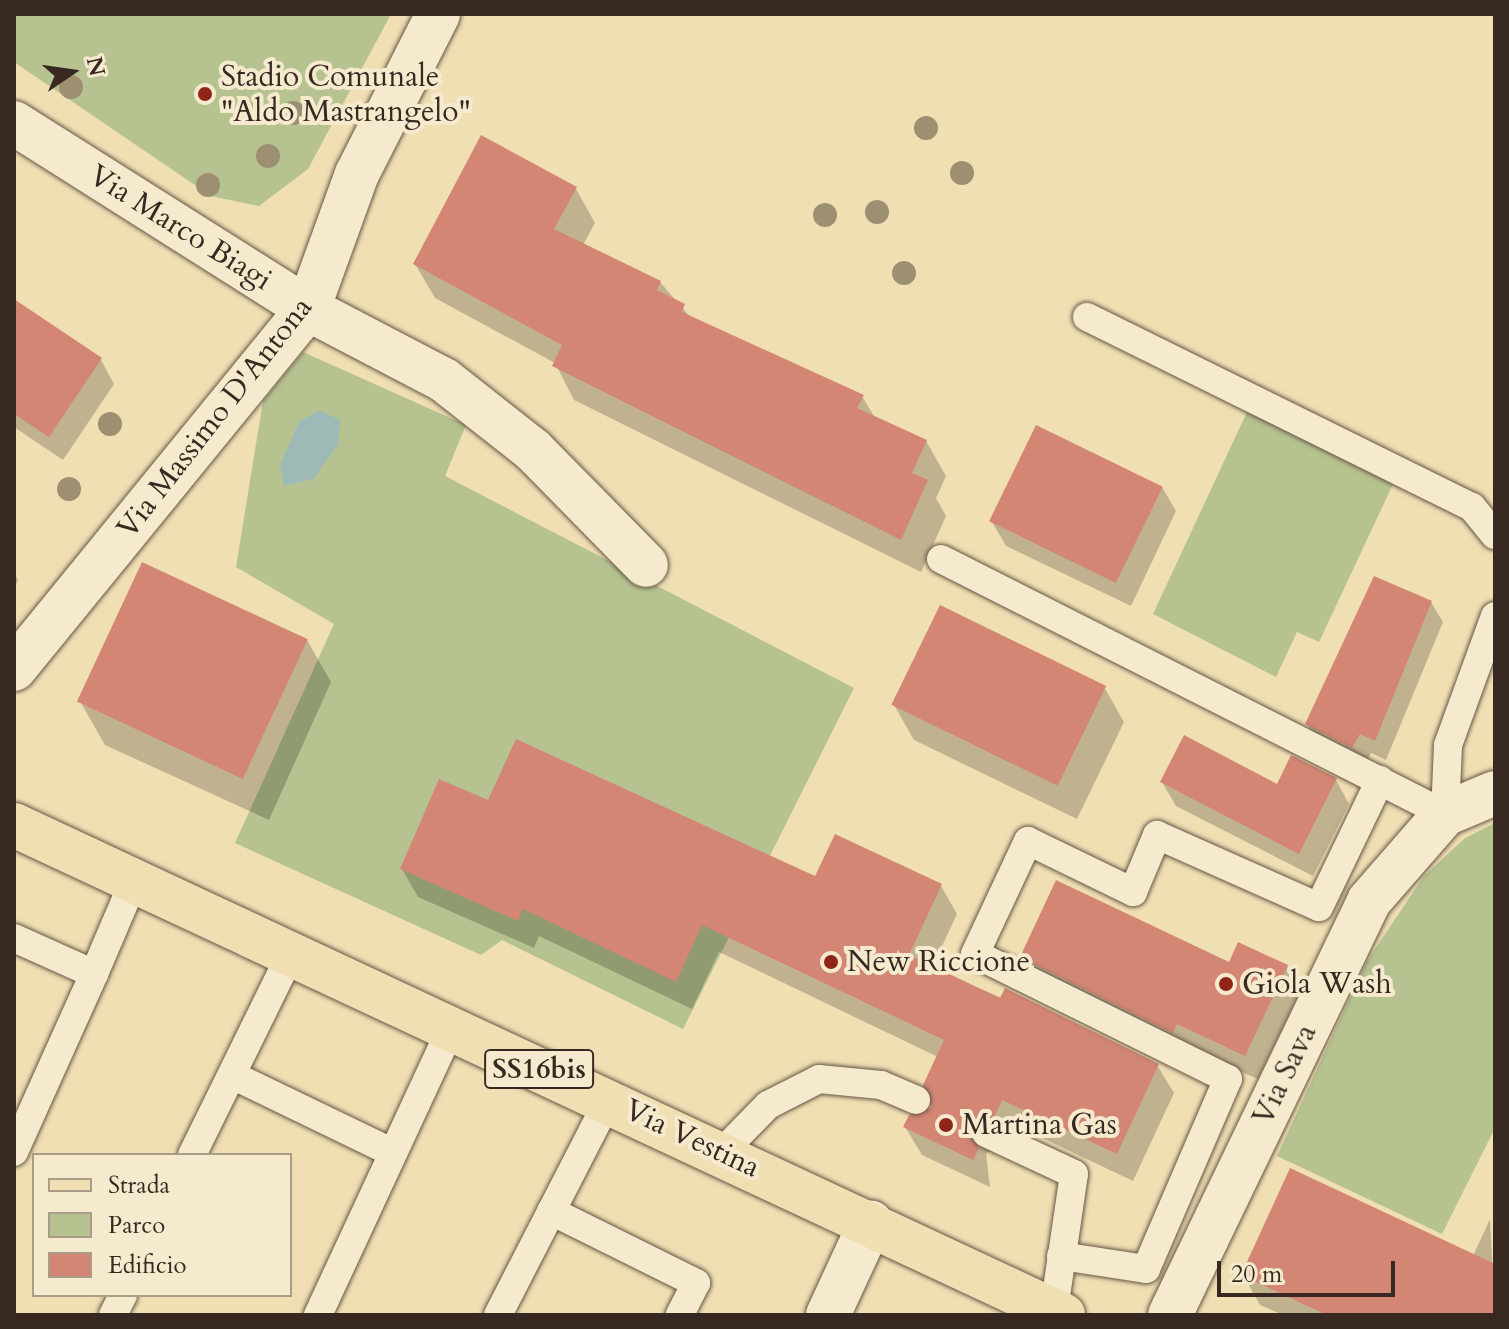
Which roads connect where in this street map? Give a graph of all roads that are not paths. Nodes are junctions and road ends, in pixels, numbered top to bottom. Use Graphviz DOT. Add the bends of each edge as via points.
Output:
graph roads {
  1 [pos="438,14"];
  2 [pos="14,123"];
  3 [pos="308,309"];
  4 [pos="1087,317"];
  5 [pos="1495,535"];
  6 [pos="941,559"];
  7 [pos="646,565"];
  8 [pos="1495,616"];
  9 [pos="14,669"];
  10 [pos="1380,780"];
  11 [pos="1495,793"];
  12 [pos="1445,814"];
  13 [pos="14,825"];
  14 [pos="134,880"];
  15 [pos="14,938"];
  16 [pos="291,954"];
  17 [pos="94,974"];
  18 [pos="451,1028"];
  19 [pos="232,1075"];
  20 [pos="916,1100"];
  21 [pos="608,1101"];
  22 [pos="986,1133"];
  23 [pos="14,1152"];
  24 [pos="193,1153"];
  25 [pos="393,1153"];
  26 [pos="721,1153"];
  27 [pos="551,1211"];
  28 [pos="871,1222"];
  29 [pos="1061,1256"];
  30 [pos="122,1297"];
  31 [pos="1058,1313"];
  32 [pos="113,1315"];
  33 [pos="318,1315"];
  34 [pos="498,1315"];
  35 [pos="680,1315"];
  36 [pos="828,1315"];
  37 [pos="1170,1315"];
  1 -- 3 [label="street, Via Massimo D'Antona" via="357,174"];
  2 -- 3 [label="street, Via Marco Biagi"];
  3 -- 7 [label="street, Via Marco Biagi" via="413,361 473,401 533,450"];
  3 -- 9 [label="street, Via Massimo D'Antona"];
  4 -- 5 [label="lane" via="1472,507"];
  6 -- 10 [label="lane"];
  8 -- 12 [label="lane" via="1448,745"];
  10 -- 12 [label="lane"];
  10 -- 29 [label="lane" via="1319,907 1157,835 1133,892 1028,841 975,954 1228,1079 1146,1269"];
  11 -- 12 [label="street, Via Sava"];
  12 -- 37 [label="street, Via Sava" via="1369,901"];
  13 -- 14 [label="main road, Via Vestina / SS16bis"];
  14 -- 16 [label="main road, Via Vestina / SS16bis"];
  14 -- 17 [label="lane"];
  15 -- 17 [label="lane"];
  16 -- 18 [label="main road, Via Vestina / SS16bis"];
  16 -- 19 [label="lane"];
  17 -- 23 [label="lane"];
  18 -- 21 [label="main road, Via Vestina / SS16bis"];
  18 -- 25 [label="lane"];
  19 -- 24 [label="lane"];
  19 -- 25 [label="lane"];
  20 -- 26 [label="lane" via="881,1085 819,1079 768,1105"];
  21 -- 26 [label="main road, Via Vestina / SS16bis"];
  21 -- 27 [label="lane"];
  22 -- 29 [label="lane" via="1074,1174"];
  25 -- 33 [label="lane"];
  26 -- 28 [label="main road, Via Vestina / SS16bis"];
  27 -- 34 [label="lane"];
  27 -- 35 [label="lane" via="696,1283"];
  28 -- 31 [label="main road, Via Vestina / SS16bis"];
  28 -- 36 [label="street"];
  29 -- 31 [label="lane"];
  30 -- 32 [label="lane"];
}
